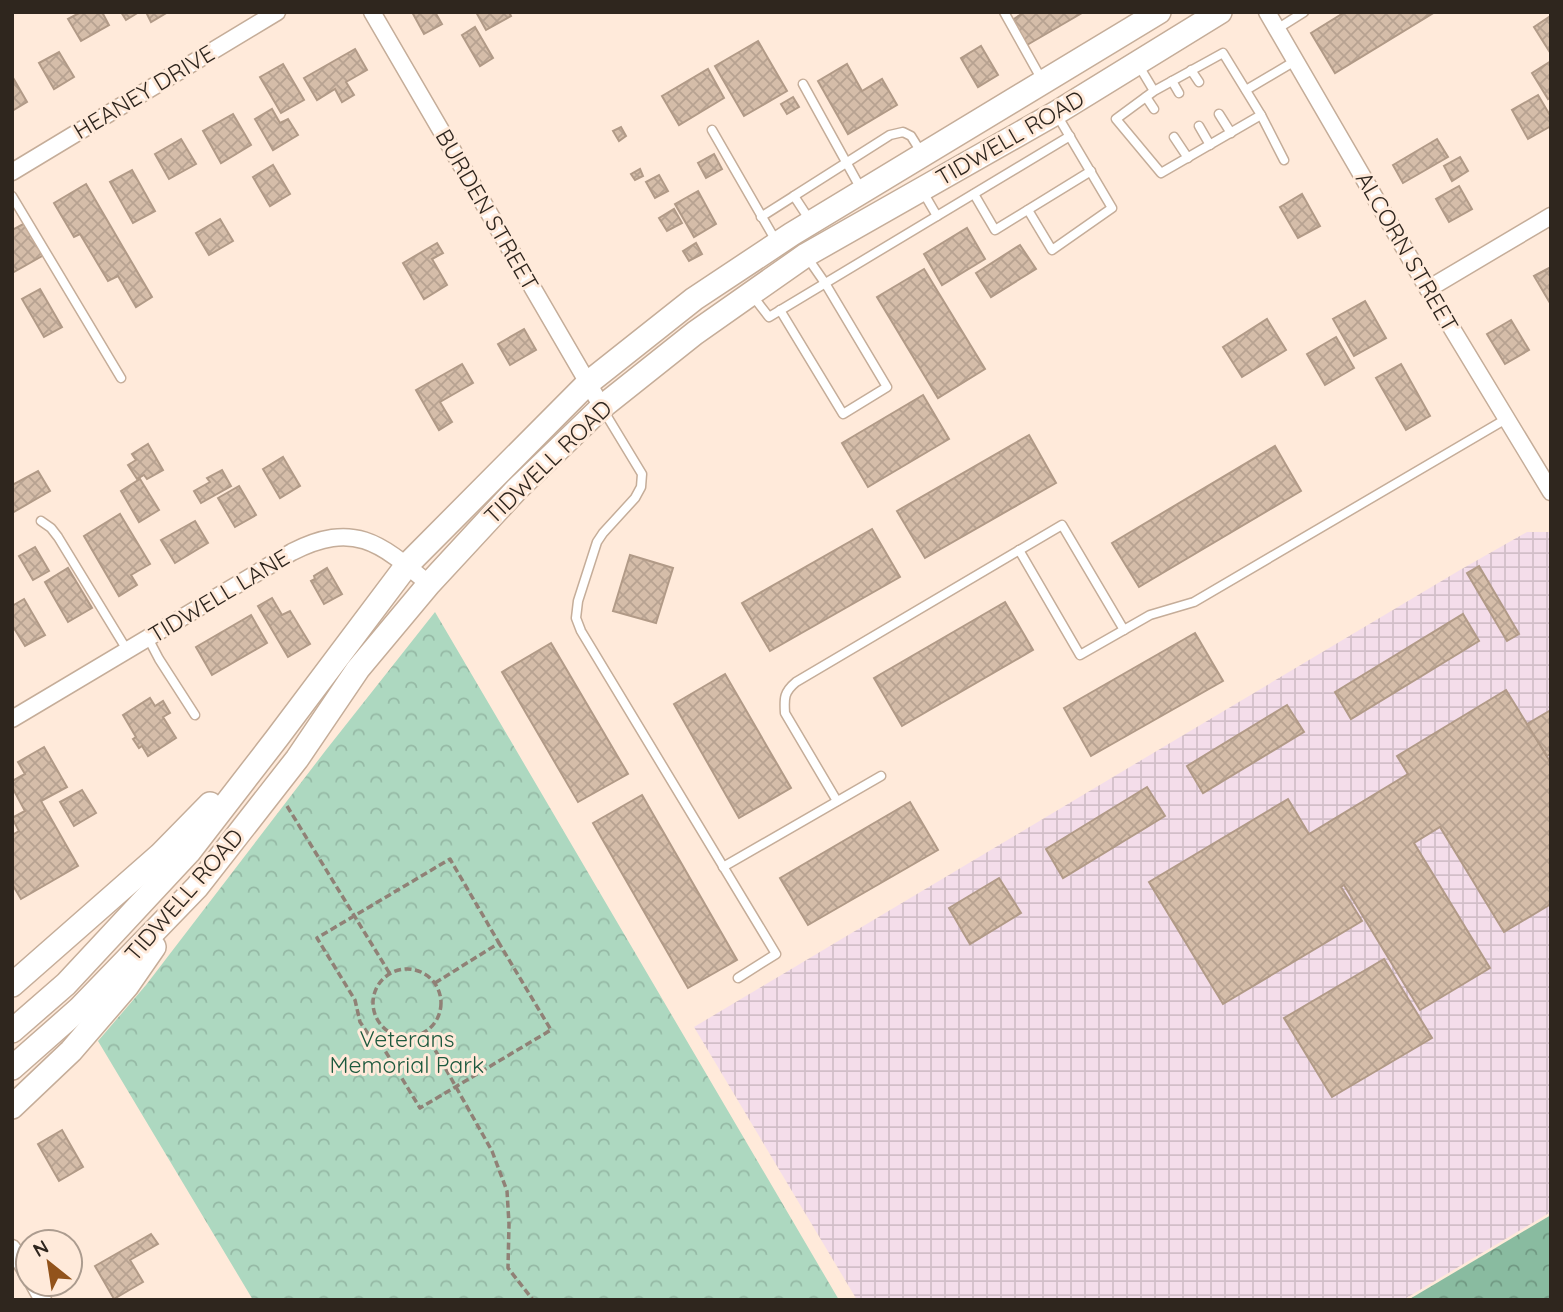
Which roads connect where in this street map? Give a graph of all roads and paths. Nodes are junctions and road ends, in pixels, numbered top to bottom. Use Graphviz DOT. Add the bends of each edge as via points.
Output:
graph roads {
  1 [pos="277,12"];
  2 [pos="372,12"];
  3 [pos="1004,12"];
  4 [pos="1159,12"];
  5 [pos="1220,12"];
  6 [pos="1267,12"];
  7 [pos="1304,12"];
  8 [pos="1277,29"];
  9 [pos="1295,61"];
  10 [pos="1138,63"];
  11 [pos="1191,70"];
  12 [pos="1172,81"];
  13 [pos="1199,82"];
  14 [pos="1043,83"];
  15 [pos="803,84"];
  16 [pos="1246,90"];
  17 [pos="1154,91"];
  18 [pos="1179,93"];
  19 [pos="1146,97"];
  20 [pos="1154,109"];
  21 [pos="1056,113"];
  22 [pos="1219,114"];
  23 [pos="1261,115"];
  24 [pos="1199,126"];
  25 [pos="712,130"];
  26 [pos="1231,133"];
  27 [pos="1070,136"];
  28 [pos="1174,137"];
  29 [pos="1210,145"];
  30 [pos="923,155"];
  31 [pos="1188,158"];
  32 [pos="1284,160"];
  33 [pos="845,163"];
  34 [pos="12,172"];
  35 [pos="1091,172"];
  36 [pos="921,189"];
  37 [pos="862,191"];
  38 [pos="974,194"];
  39 [pos="12,196"];
  40 [pos="794,196"];
  41 [pos="1028,210"];
  42 [pos="937,216"];
  43 [pos="1551,216"];
  44 [pos="761,217"];
  45 [pos="793,233"];
  46 [pos="806,255"];
  47 [pos="825,283"];
  48 [pos="1428,289"];
  49 [pos="751,293"];
  50 [pos="780,310"];
  51 [pos="121,378"];
  52 [pos="588,383"];
  53 [pos="602,407"];
  54 [pos="1506,419"];
  55 [pos="1550,494"];
  56 [pos="41,521"];
  57 [pos="1019,550"];
  58 [pos="407,565"];
  59 [pos="429,584"];
  60 [pos="1124,630"];
  61 [pos="148,638"];
  62 [pos="127,650"];
  63 [pos="14,715"];
  64 [pos="195,715"];
  65 [pos="277,738"];
  66 [pos="881,776"];
  67 [pos="284,801"];
  68 [pos="838,801"];
  69 [pos="723,867"];
  70 [pos="197,887"];
  71 [pos="354,916"];
  72 [pos="499,943"];
  73 [pos="390,974"];
  74 [pos="738,978"];
  75 [pos="435,983"];
  76 [pos="12,985"];
  77 [pos="12,1031"];
  78 [pos="425,1032"];
  79 [pos="12,1068"];
  80 [pos="457,1086"];
  81 [pos="12,1107"];
  82 [pos="533,1300"];
  1 -- 34 [label="street, HEANEY DRIVE"];
  2 -- 52 [label="street, BURDEN STREET"];
  3 -- 14 [label="lane"];
  4 -- 14 [label="main road, TIDWELL ROAD"];
  5 -- 10 [label="main road, TIDWELL ROAD"];
  6 -- 8 [label="street, ALCORN STREET"];
  7 -- 8 [label="lane"];
  8 -- 9 [label="street, ALCORN STREET"];
  9 -- 16 [label="lane"];
  9 -- 48 [label="street, ALCORN STREET"];
  10 -- 17 [label="lane"];
  10 -- 21 [label="main road, TIDWELL ROAD"];
  11 -- 12 [label="lane"];
  11 -- 13 [label="lane"];
  11 -- 16 [label="lane" via="1223,53"];
  12 -- 17 [label="lane"];
  12 -- 18 [label="lane"];
  14 -- 21 [label="main road"];
  14 -- 30 [label="main road, TIDWELL ROAD"];
  15 -- 33 [label="lane"];
  16 -- 23 [label="lane"];
  17 -- 19 [label="lane"];
  19 -- 20 [label="lane"];
  19 -- 31 [label="lane" via="1116,119 1161,173"];
  21 -- 27 [label="lane"];
  21 -- 36 [label="main road, TIDWELL ROAD"];
  22 -- 26 [label="lane"];
  23 -- 26 [label="lane"];
  23 -- 32 [label="lane"];
  24 -- 29 [label="lane"];
  25 -- 44 [label="lane"];
  26 -- 29 [label="lane"];
  27 -- 35 [label="lane"];
  27 -- 38 [label="lane"];
  28 -- 31 [label="lane"];
  29 -- 31 [label="lane"];
  30 -- 33 [label="lane" via="911,136 902,132"];
  30 -- 37 [label="main road, TIDWELL ROAD"];
  33 -- 37 [label="lane"];
  33 -- 40 [label="lane"];
  35 -- 41 [label="lane"];
  35 -- 41 [label="lane" via="1112,208 1052,250"];
  36 -- 42 [label="lane"];
  36 -- 46 [label="main road, TIDWELL ROAD"];
  37 -- 45 [label="main road, TIDWELL ROAD"];
  38 -- 41 [label="lane" via="995,230"];
  38 -- 42 [label="lane"];
  39 -- 51 [label="lane"];
  40 -- 44 [label="lane"];
  40 -- 45 [label="lane"];
  42 -- 47 [label="lane"];
  43 -- 48 [label="street"];
  44 -- 45 [label="lane"];
  45 -- 46 [label="main road"];
  45 -- 52 [label="main road, TIDWELL ROAD" via="694,299"];
  46 -- 47 [label="lane"];
  46 -- 49 [label="main road, TIDWELL ROAD"];
  47 -- 50 [label="lane"];
  47 -- 50 [label="lane" via="887,387 844,414"];
  48 -- 54 [label="street, ALCORN STREET"];
  49 -- 50 [label="lane" via="769,317"];
  49 -- 53 [label="main road, TIDWELL ROAD"];
  52 -- 53 [label="street, BURDEN STREET"];
  52 -- 58 [label="main road, TIDWELL ROAD"];
  53 -- 59 [label="main road, TIDWELL ROAD"];
  53 -- 69 [label="lane" via="642,474 641,487 597,542 576,618"];
  54 -- 55 [label="street, ALCORN STREET"];
  54 -- 60 [label="lane" via="1194,601 1150,615"];
  56 -- 62 [label="lane" via="58,537"];
  57 -- 60 [label="lane" via="1062,525"];
  57 -- 60 [label="lane" via="1080,655"];
  57 -- 68 [label="lane" via="787,690 785,713"];
  58 -- 59 [label="street, TIDWELL LANE"];
  58 -- 61 [label="street, TIDWELL LANE" via="369,541 327,538 292,552"];
  58 -- 65 [label="main road, TIDWELL ROAD"];
  59 -- 70 [label="main road, TIDWELL ROAD" via="358,669 297,759"];
  61 -- 62 [label="street, TIDWELL LANE"];
  61 -- 64 [label="lane"];
  62 -- 63 [label="street, TIDWELL LANE"];
  65 -- 76 [label="main road" via="160,855"];
  65 -- 77 [label="main road, TIDWELL ROAD" via="189,852 66,984"];
  66 -- 68 [label="lane"];
  67 -- 71 [label="path"];
  68 -- 69 [label="lane"];
  69 -- 74 [label="lane" via="776,954"];
  70 -- 79 [label="main road, TIDWELL ROAD" via="79,1009"];
  70 -- 81 [label="main road" via="127,986 71,1051"];
  71 -- 72 [label="path" via="450,859"];
  71 -- 73 [label="path"];
  71 -- 80 [label="path" via="317,938 355,1000 360,1022 384,1049 420,1108"];
  72 -- 75 [label="path"];
  72 -- 80 [label="path" via="551,1030"];
  73 -- 75 [label="path" via="414,970"];
  73 -- 78 [label="path" via="374,995 378,1021 399,1036"];
  75 -- 78 [label="path" via="441,997 440,1013"];
  78 -- 80 [label="path"];
  80 -- 82 [label="path" via="492,1151 507,1191 508,1268"];
}
